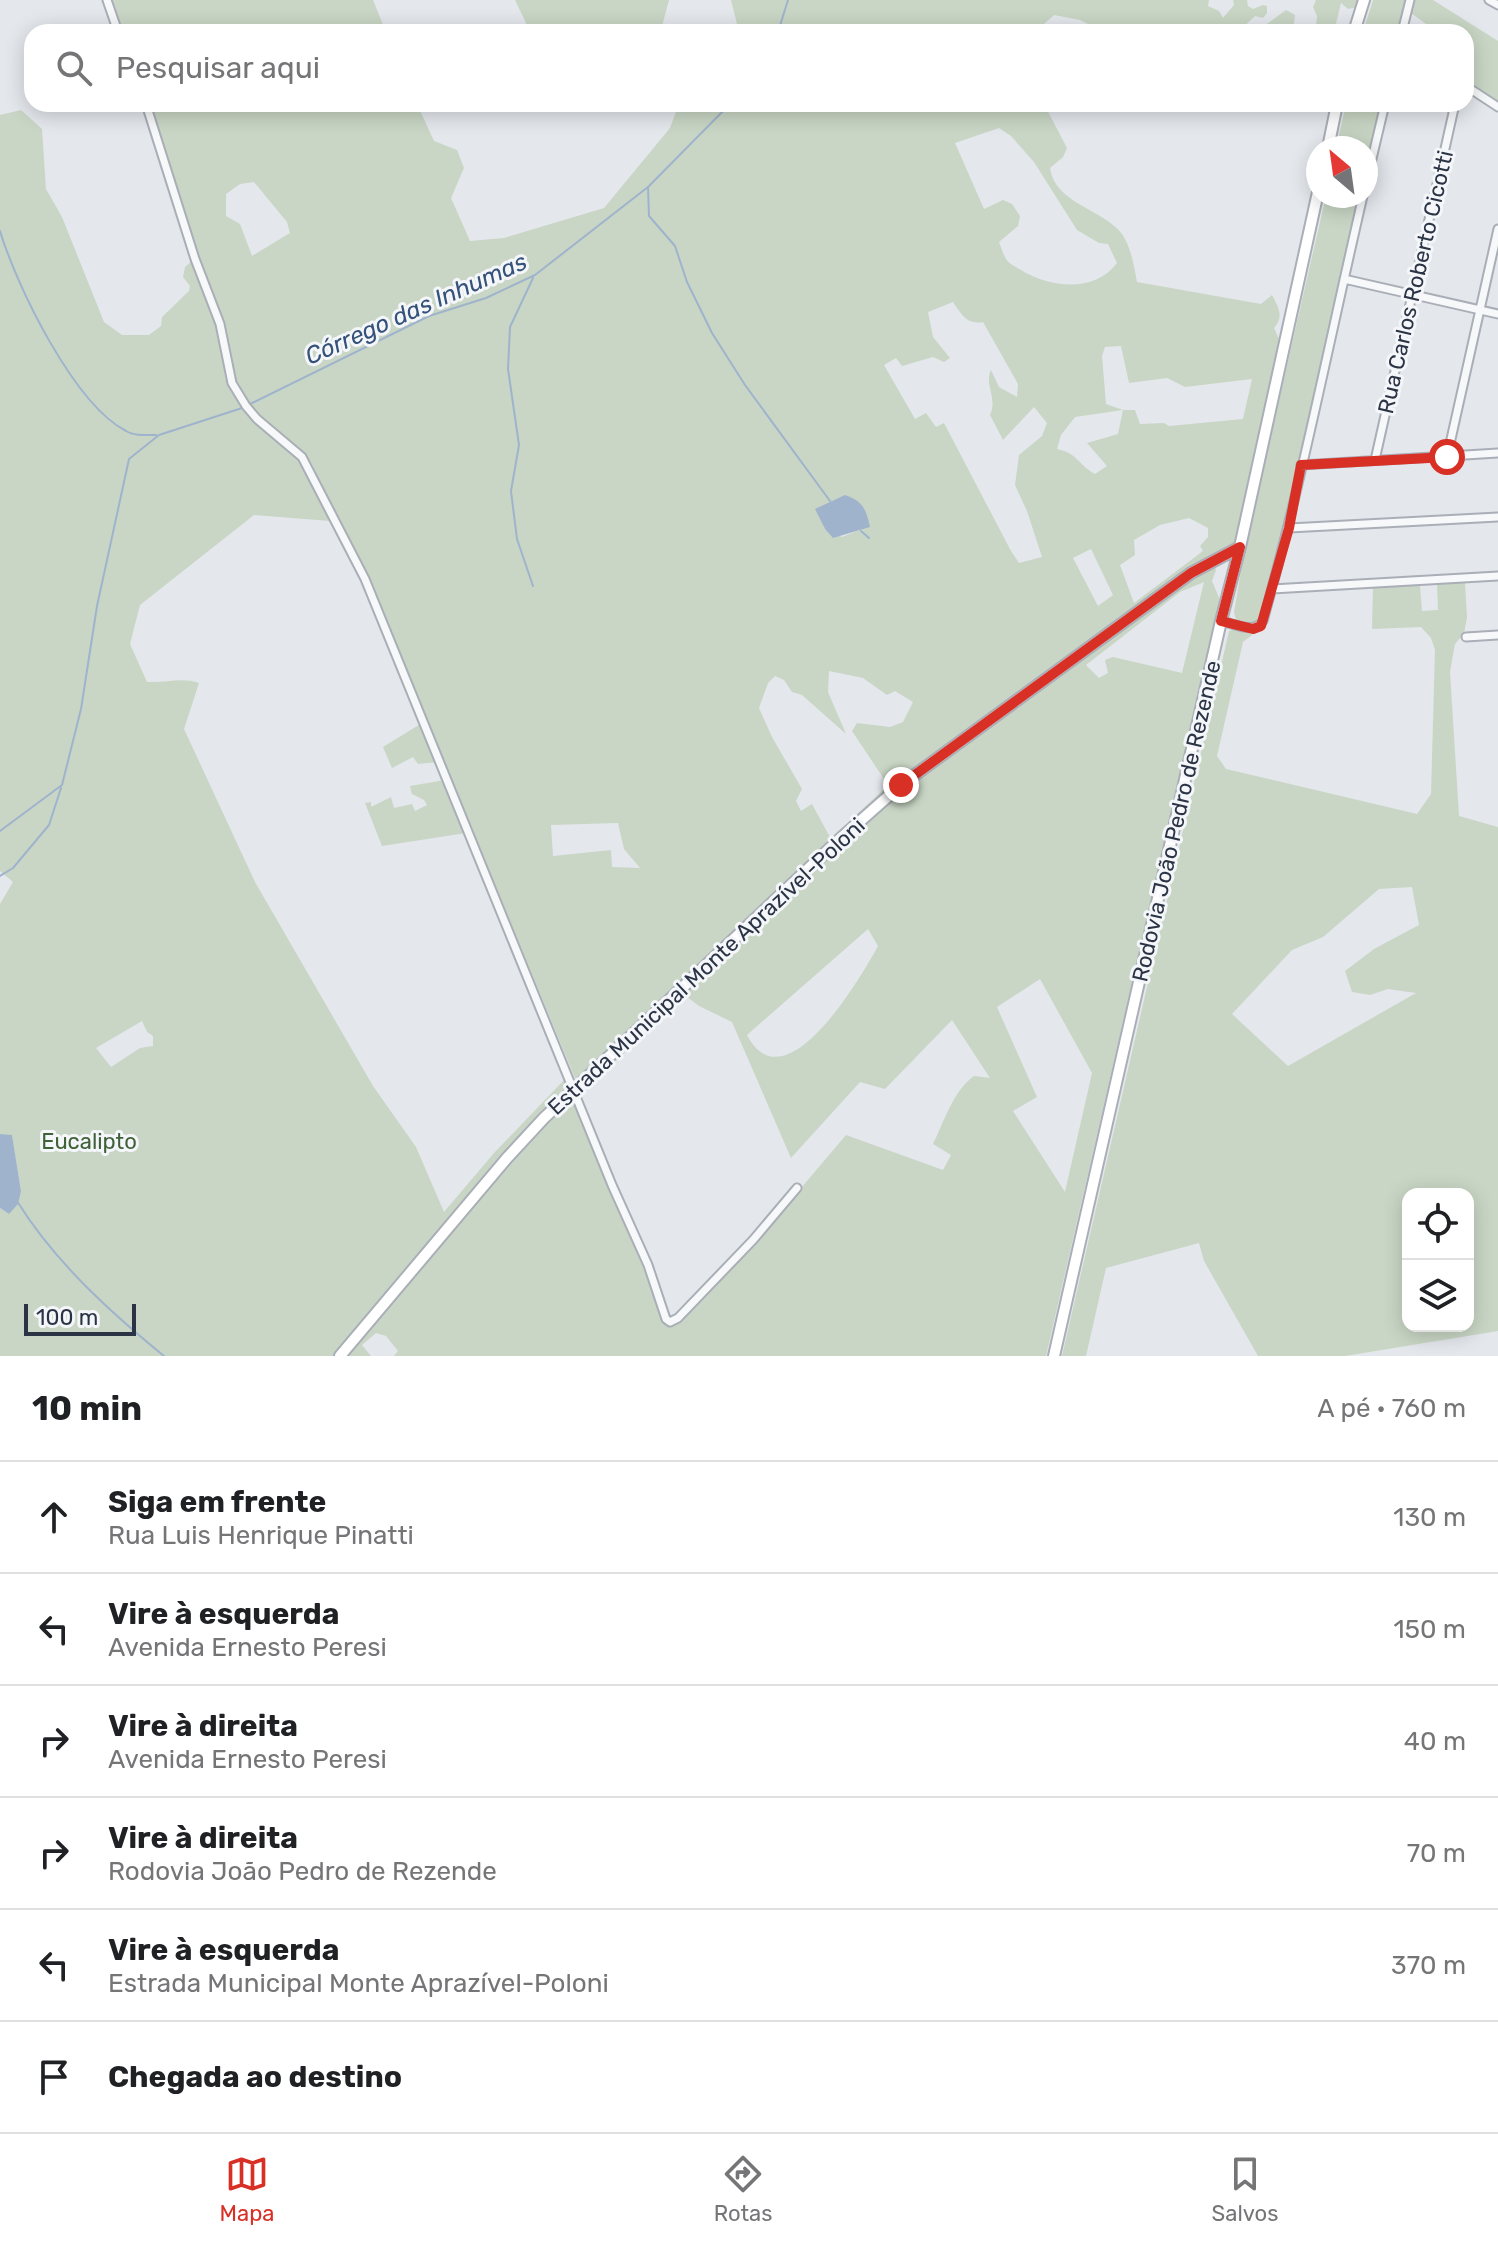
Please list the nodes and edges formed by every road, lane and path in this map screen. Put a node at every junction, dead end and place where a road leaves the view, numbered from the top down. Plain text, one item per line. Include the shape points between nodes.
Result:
1 (107, 0) edge
2 (1364, 0) edge
3 (1410, 0) edge
4 (1489, 0) edge
5 (1498, 5) edge
6 (115, 24) edge
7 (1356, 24) edge
8 (1404, 24) edge
9 (1474, 91) edge
10 (1498, 107) edge
11 (149, 112) edge
12 (1335, 112) edge
13 (1383, 112) edge
14 (1453, 112) edge
15 (1330, 136) edge
16 (1377, 136) edge
17 (1314, 208) edge
18 (1360, 208) edge
19 (1498, 229) edge
20 (1344, 279) junction
21 (1410, 294) junction
22 (1480, 310) junction
23 (1498, 314) edge
24 (1498, 453) edge
25 (1447, 457) junction
26 (1375, 460) junction
27 (1301, 465) junction
28 (1498, 517) edge
29 (1289, 528) junction
30 (1240, 547) junction
31 (1498, 576) edge
32 (1272, 589) junction
33 (1221, 621) junction
34 (1498, 635) edge
35 (1466, 637) dead end
36 (574, 1087) junction
37 (797, 1188) dead end
38 (340, 1356) edge
39 (1054, 1356) edge

1 - 6 street
2 - 7 main road
3 - 8 street
4 - 5 street
9 - 10 street
11 - 36 street via 220,324 232,383 257,419 302,457 365,579
12 - 15 main road
13 - 16 street
14 - 21 street, Rua Carlos Roberto Cicotti
17 - 30 main road, Rodovia João Pedro de Rezende
18 - 20 street
19 - 22 street
20 - 21 street
20 - 27 street
21 - 22 street
21 - 26 street, Rua Carlos Roberto Cicotti
22 - 23 street
22 - 25 street
24 - 25 street
25 - 26 street
26 - 27 street
27 - 29 street
28 - 29 street
29 - 32 street
30 - 33 main road, Rodovia João Pedro de Rezende
30 - 36 main road, Estrada Municipal Monte Aprazível-Poloni via 1191,573 901,785
31 - 32 street
32 - 33 street via 1257,628
33 - 39 main road, Rodovia João Pedro de Rezende
34 - 35 street
36 - 37 street via 668,1321 678,1318
36 - 38 main road, Estrada Municipal Monte Aprazível-Poloni

